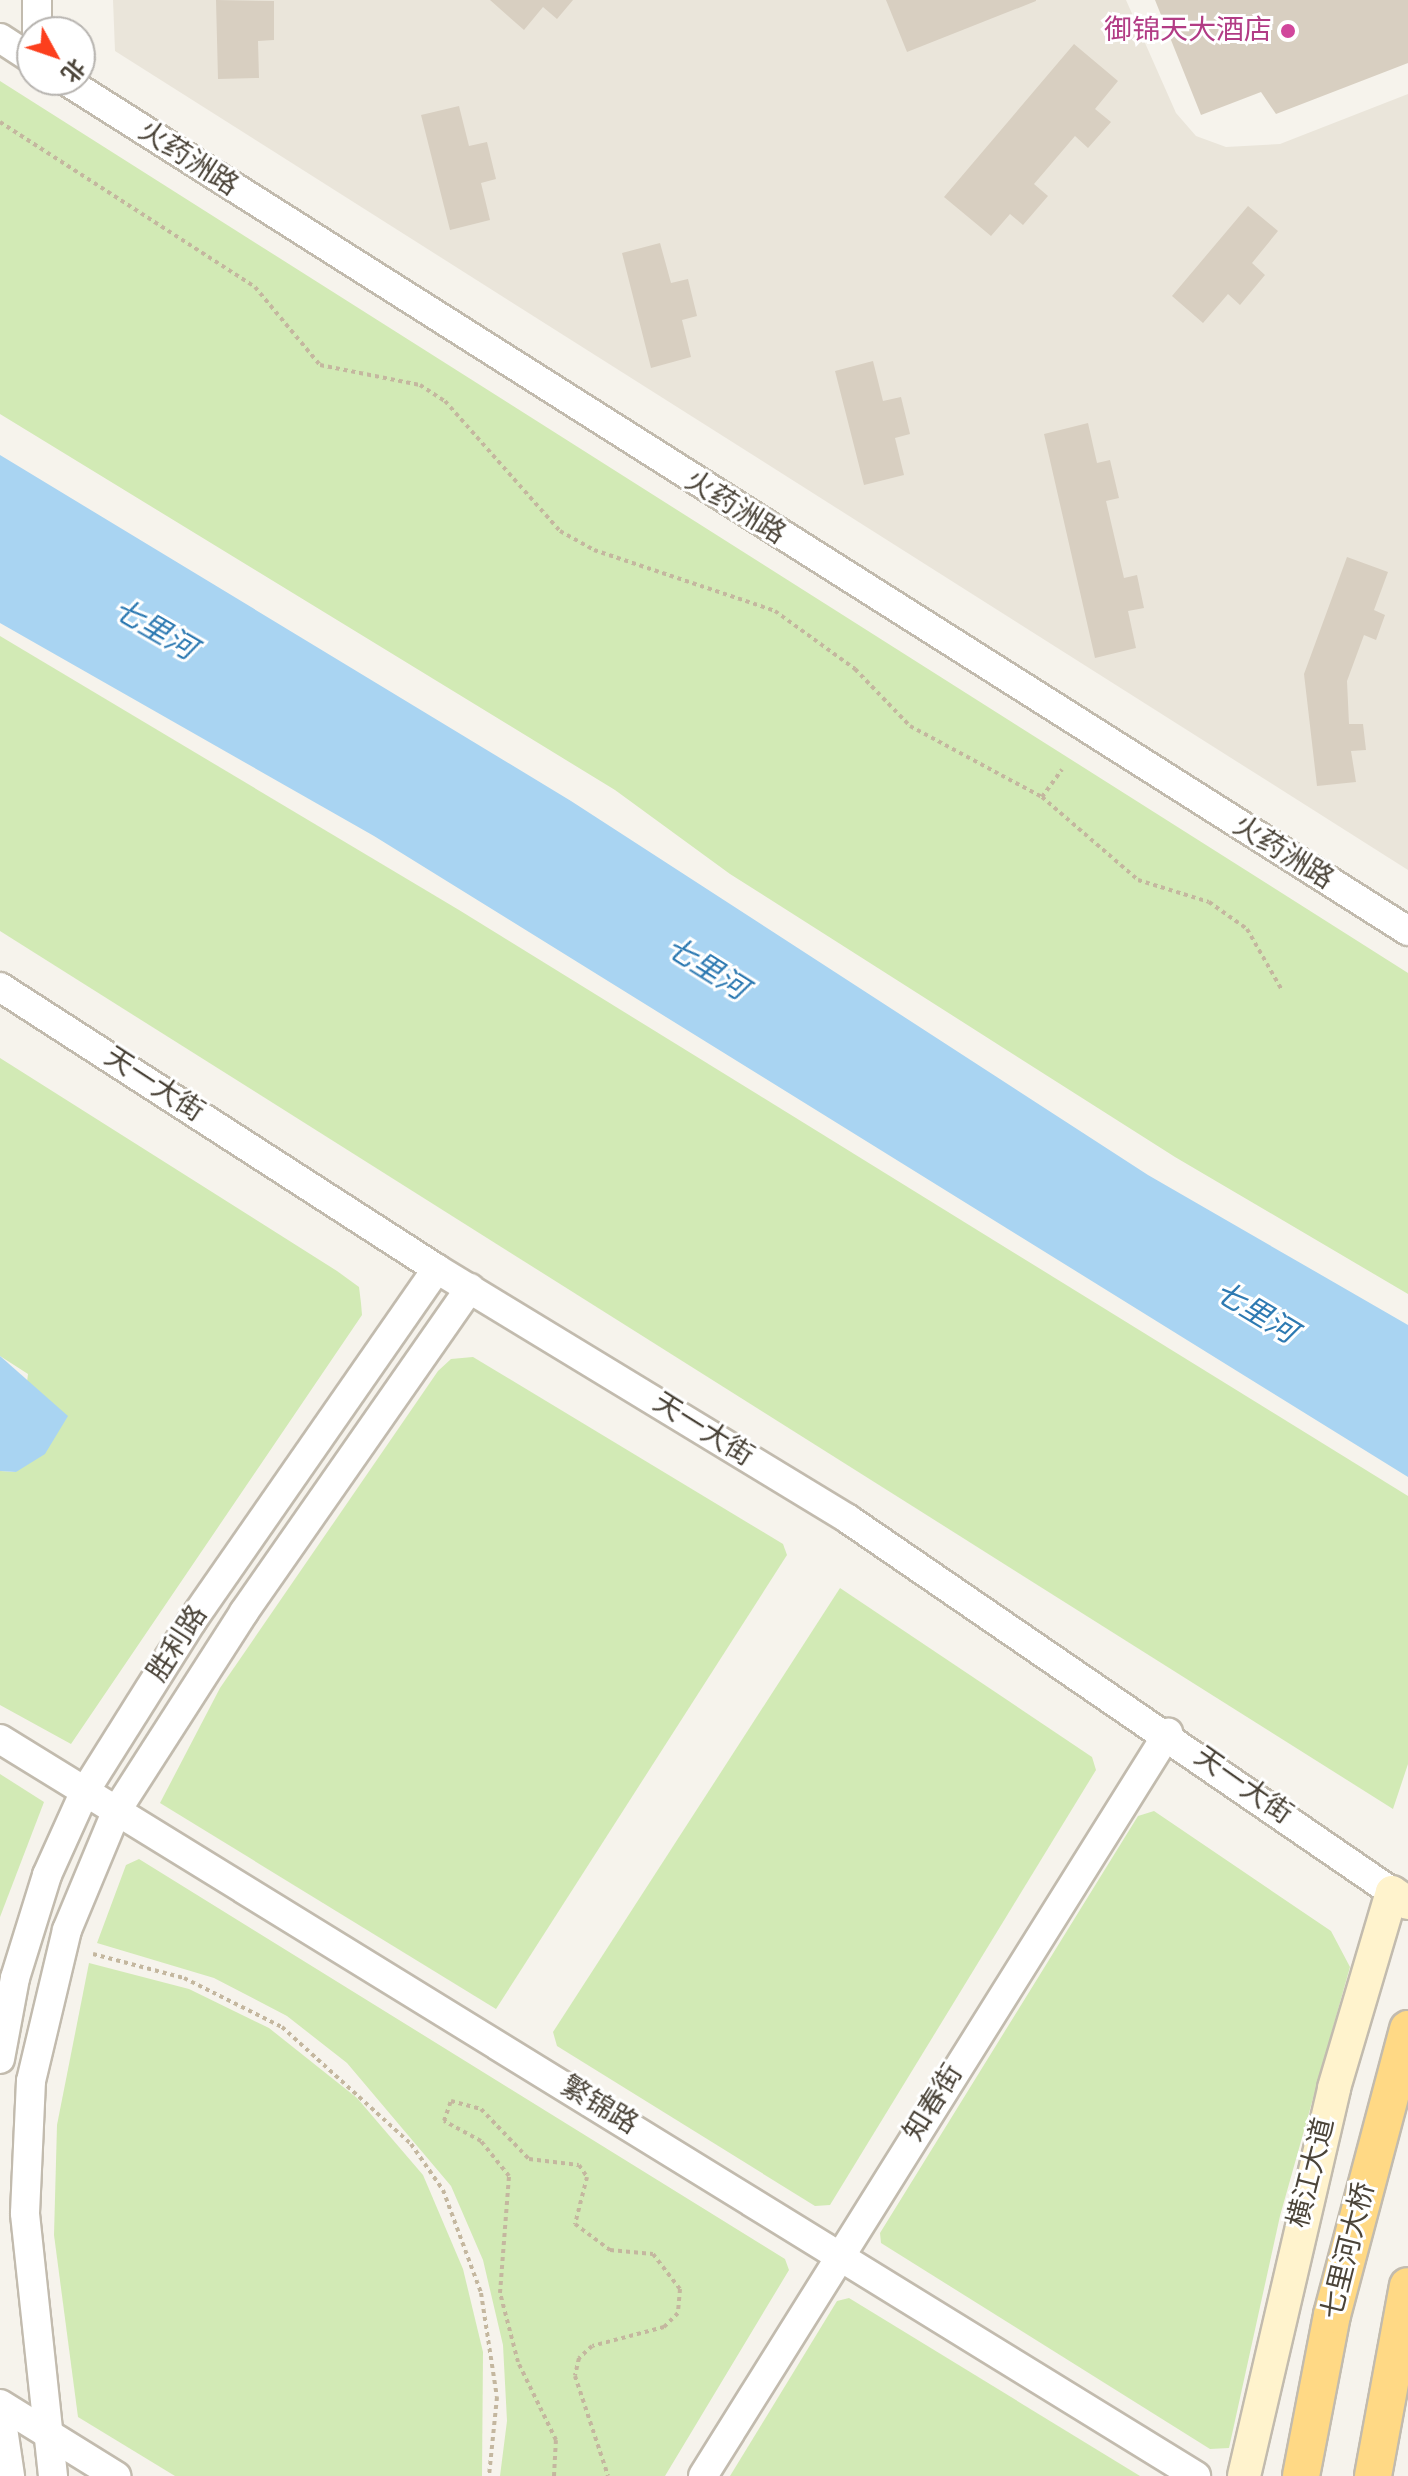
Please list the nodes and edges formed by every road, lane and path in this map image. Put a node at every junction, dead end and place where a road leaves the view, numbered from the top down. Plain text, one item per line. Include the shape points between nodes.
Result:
1 (93, 96) edge
2 (0, 122) edge
3 (1062, 769) dead end
4 (1042, 797) junction
5 (1408, 931) edge
6 (0, 987) edge
7 (1282, 990) dead end
8 (437, 1269) junction
9 (470, 1288) junction
10 (1168, 1733) junction
11 (0, 1739) edge
12 (85, 1791) junction
13 (117, 1810) junction
14 (1400, 1898) edge
15 (93, 1954) dead end
16 (1408, 2029) edge
17 (0, 2059) edge
18 (839, 2253) junction
19 (1408, 2286) edge
20 (0, 2406) edge
21 (48, 2434) junction
22 (10, 2476) edge
23 (53, 2476) edge
24 (116, 2476) edge
25 (489, 2476) edge
26 (554, 2476) edge
27 (608, 2476) edge
28 (703, 2476) edge
29 (1196, 2476) edge
30 (1244, 2476) edge
31 (1301, 2476) edge
32 (1373, 2476) edge

1 - 5 street, 火药洲路
2 - 4 path via 255,287 320,365 420,385 445,401 560,531 594,550 775,611 855,669 910,726
3 - 4 path
4 - 7 path via 1138,880 1209,902 1247,929
6 - 8 street, 天一大街
8 - 9 street, 天一大街
8 - 12 street, 胜利路 via 192,1621
9 - 10 street, 天一大街 via 848,1519
9 - 13 street via 235,1625
10 - 14 street, 天一大街
10 - 18 street, 知春街
11 - 12 street, 繁锦路
12 - 13 street, 繁锦路
12 - 17 street, 胜利路 via 47,1875
13 - 18 street, 繁锦路
13 - 21 street via 67,1930 31,2081 25,2213
14 - 30 main road, 横江大道 via 1334,2088
15 - 25 path via 184,1978 282,2027 411,2144 443,2190 481,2293 497,2397
16 - 31 highway, 七里河大桥 via 1332,2315
18 - 28 street, 知春街
18 - 29 street, 繁锦路
19 - 32 highway
20 - 21 street
20 - 22 street
21 - 23 street
21 - 24 street
26 - 27 path via 556,2440 518,2362 500,2293 509,2176 481,2141 444,2121 451,2101 464,2099 481,2109 529,2159 579,2165 587,2177 575,2224 610,2250 653,2254 680,2289 678,2313 664,2327 592,2346 579,2358 575,2376

